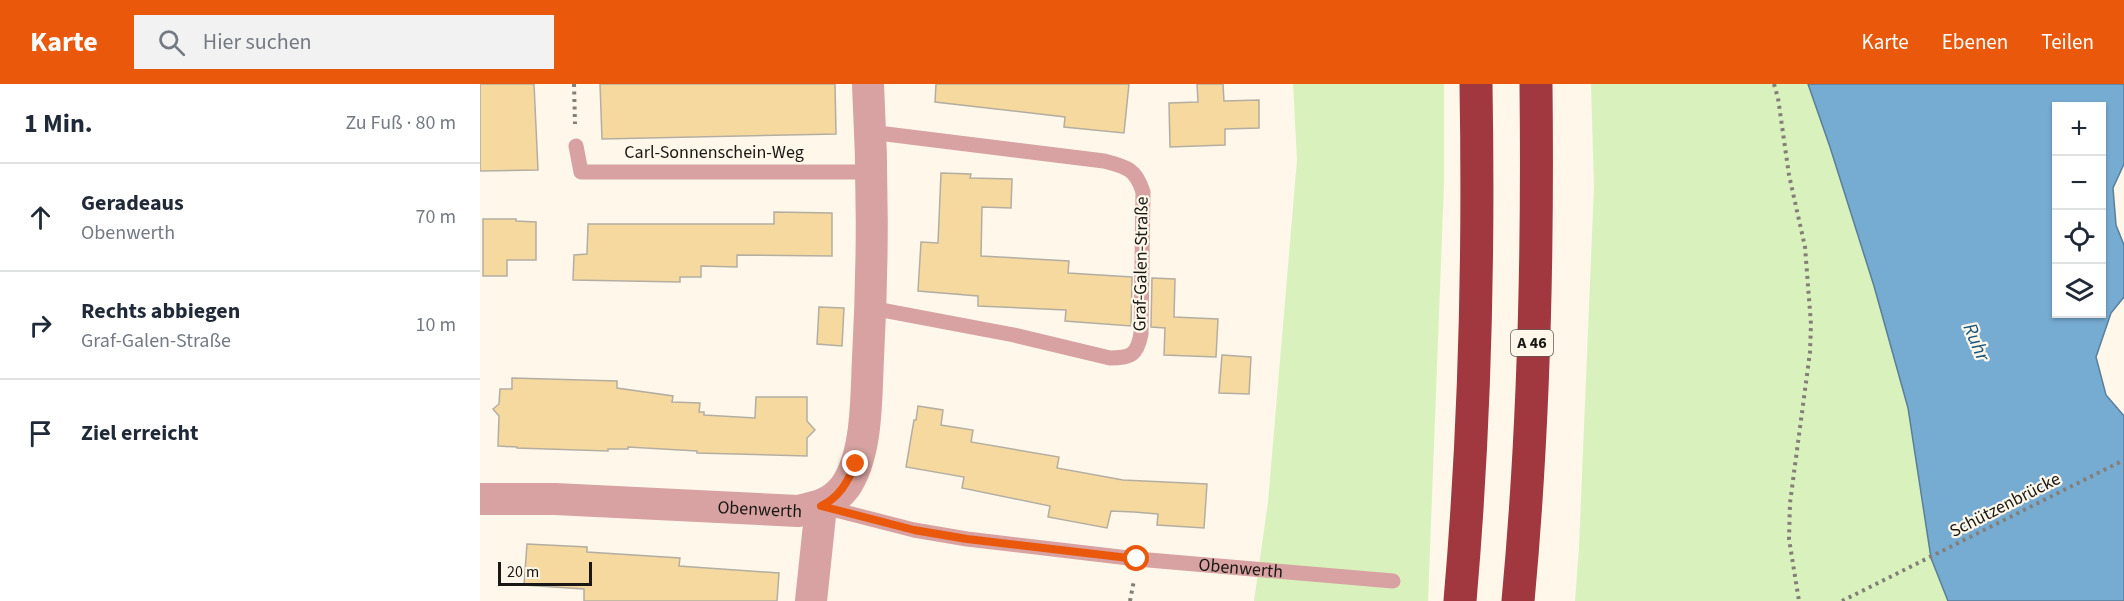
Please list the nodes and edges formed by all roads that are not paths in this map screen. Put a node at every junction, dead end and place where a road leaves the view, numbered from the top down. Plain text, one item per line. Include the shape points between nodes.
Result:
1 (868, 84) edge
2 (1476, 84) edge
3 (1536, 84) edge
4 (870, 132) junction
5 (576, 146) road end
6 (872, 172) junction
7 (871, 308) junction
8 (480, 499) edge
9 (821, 506) junction
10 (1394, 581) dead end
11 (811, 601) edge
12 (1460, 601) edge
13 (1518, 601) edge

1 - 4 street
2 - 12 highway via 1478,188 1473,357
3 - 13 highway, A 46 via 1532,364
4 - 6 street
4 - 7 lane, Graf-Galen-Straße via 1104,161 1131,171 1143,192 1141,334 1134,354 1102,357 1014,335
5 - 6 lane, Carl-Sonnenschein-Weg via 581,172
6 - 7 street
7 - 9 street via 862,438 856,464 845,486 832,501
8 - 9 street, Obenwerth via 798,511
9 - 10 lane, Obenwerth via 967,539 1137,559
9 - 11 street

